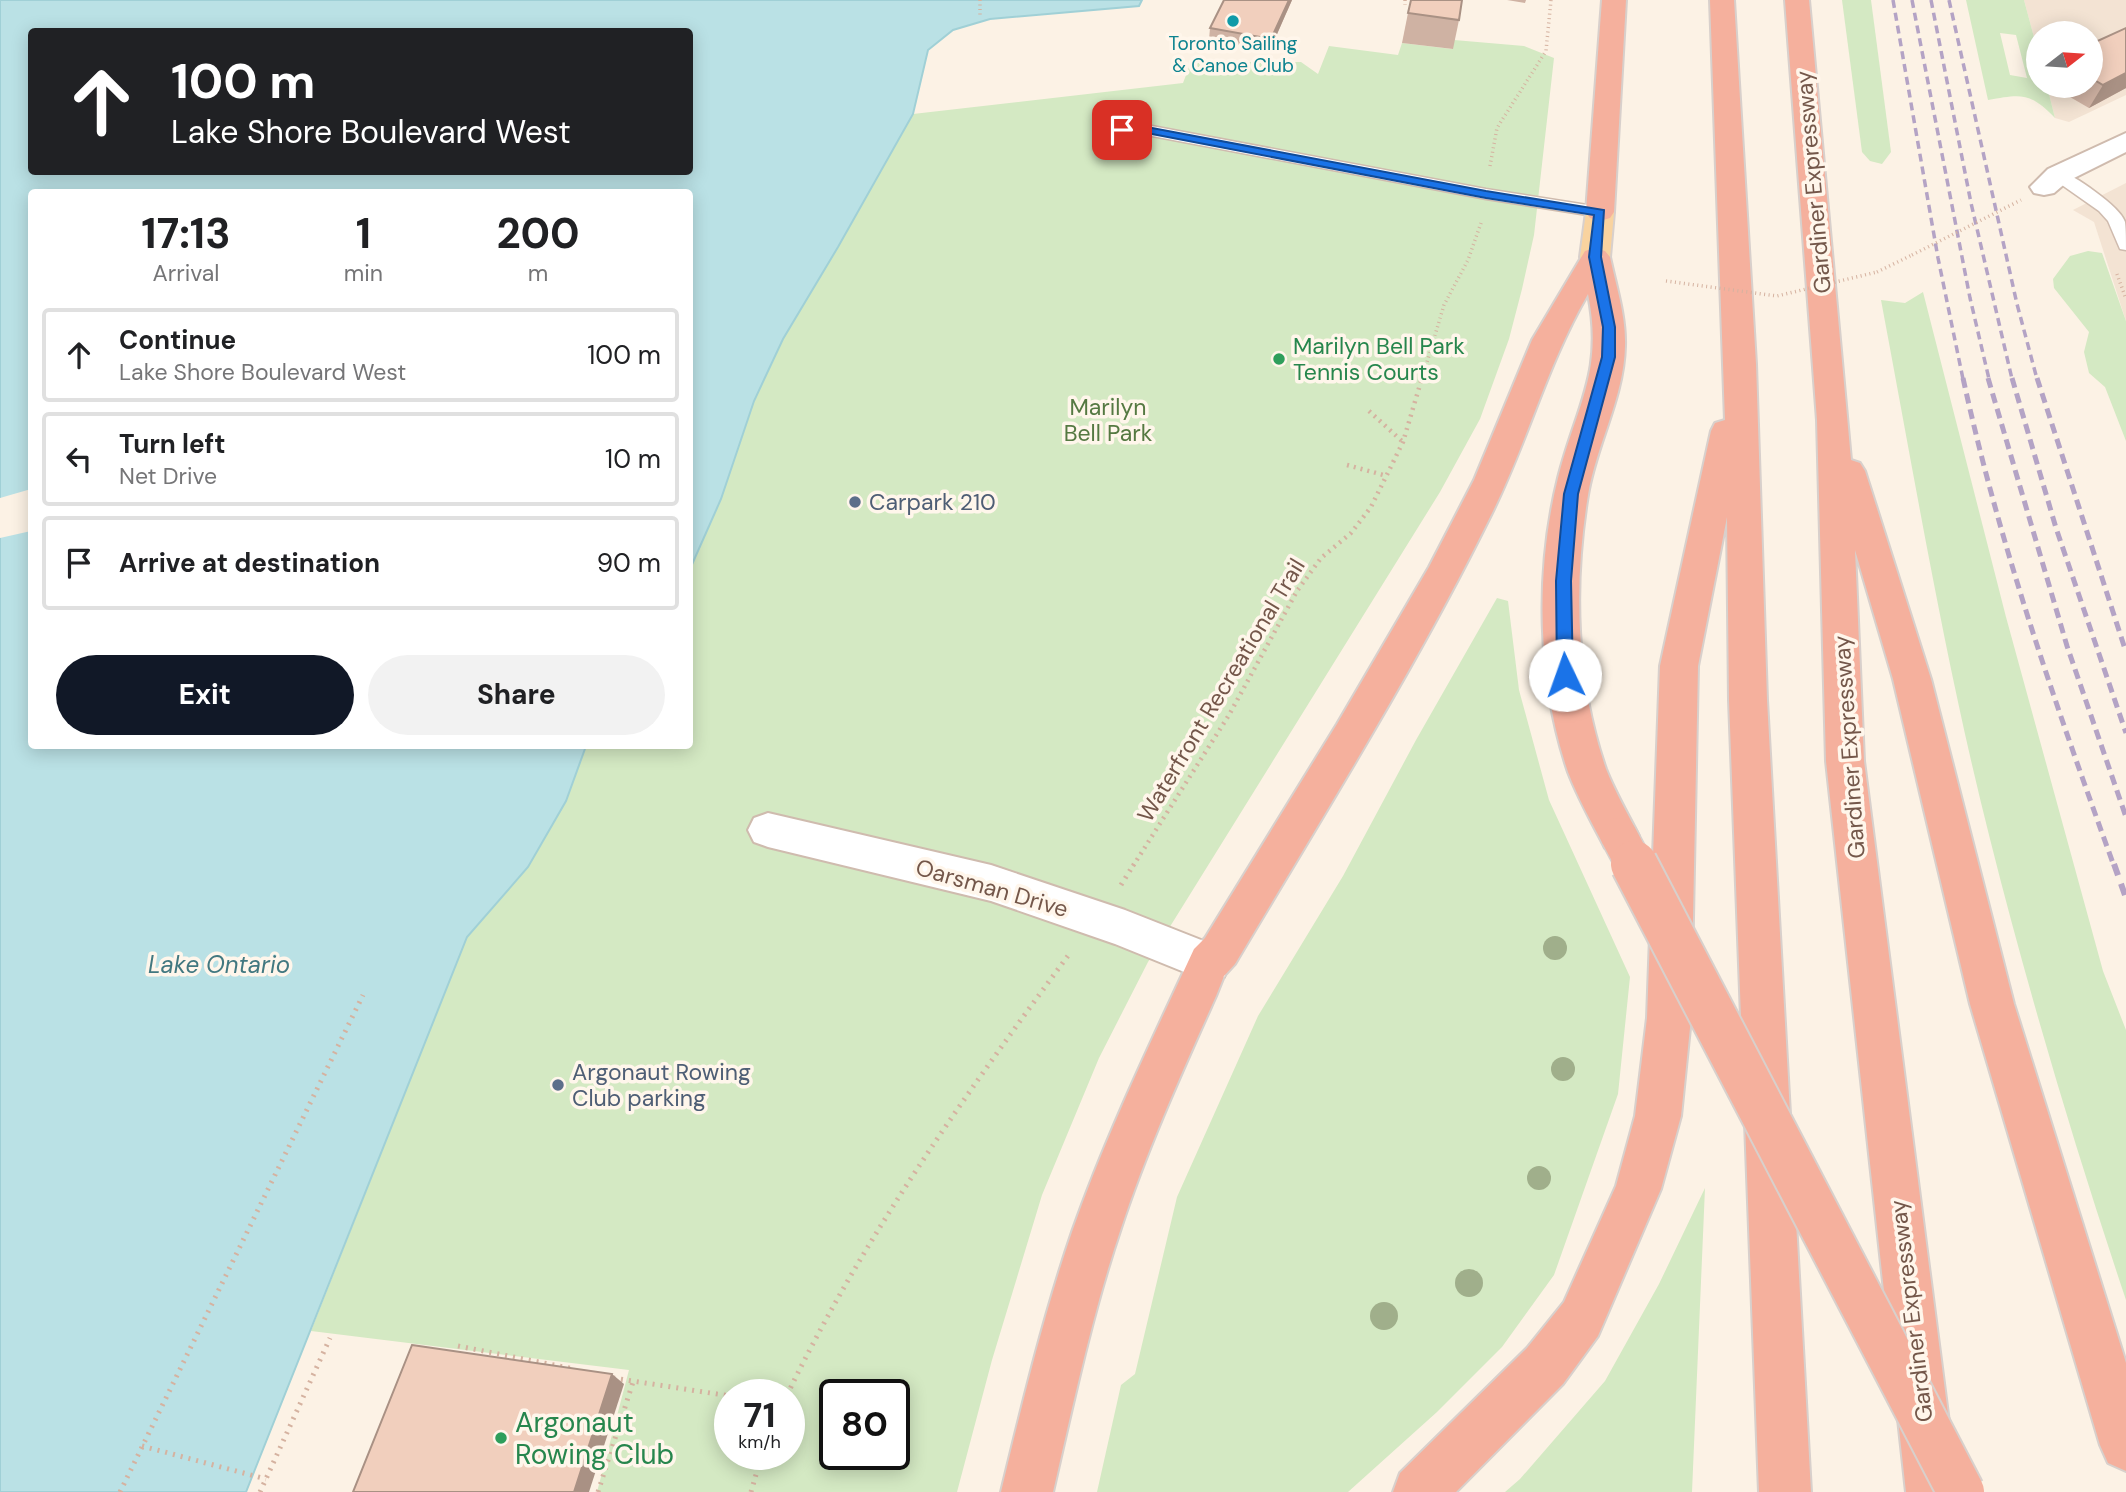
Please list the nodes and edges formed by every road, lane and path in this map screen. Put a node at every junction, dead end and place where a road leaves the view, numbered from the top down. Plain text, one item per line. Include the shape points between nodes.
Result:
1 (980, 0) edge
2 (1551, 0) edge
3 (1614, 0) edge
4 (1723, 0) edge
5 (1797, 0) edge
6 (979, 17) dead end
7 (1122, 130) dead end
8 (2126, 141) edge
9 (2041, 187) junction
10 (1486, 194) junction
11 (1600, 212) junction
12 (2126, 245) edge
13 (1595, 257) junction
14 (1667, 281) dead end
15 (1740, 364) junction
16 (1369, 411) dead end
17 (1833, 420) junction
18 (1403, 442) junction
19 (1347, 465) dead end
20 (1387, 476) junction
21 (768, 830) dead end
22 (1120, 887) dead end
23 (1072, 950) dead end
24 (1209, 963) junction
25 (363, 995) dead end
26 (330, 1338) dead end
27 (458, 1346) dead end
28 (582, 1371) edge
29 (608, 1376) edge
30 (794, 1379) edge
31 (633, 1382) junction
32 (714, 1393) edge
33 (2126, 1445) edge
34 (142, 1446) junction
35 (757, 1470) edge
36 (266, 1479) junction
37 (120, 1492) edge
38 (260, 1492) edge
39 (598, 1492) edge
40 (751, 1492) edge
41 (1027, 1492) edge
42 (1419, 1492) edge
43 (1785, 1492) edge
44 (1932, 1492) edge
45 (1961, 1492) edge

1 - 6 path
2 - 10 path, Waterfront Recreational Trail via 1546,51 1497,128
3 - 11 highway
4 - 15 highway
5 - 17 highway, Gardiner Expressway
7 - 10 lane via 1152,131
8 - 9 street
9 - 12 lane via 2105,207 2116,219
9 - 14 path, bridge via 1877,272 1777,296
10 - 11 lane
10 - 18 path, Waterfront Recreational Trail via 1476,240 1444,305
11 - 13 main road
13 - 24 highway via 1561,313 1474,515 1417,621
13 - 45 highway, bridge via 1609,327 1609,357 1571,494 1562,627 1565,675 1578,741 1587,771 1619,836
15 - 42 highway via 1679,666 1669,1018 1658,1115 1638,1189 1581,1319 1545,1366
15 - 43 highway via 1748,701
16 - 18 path
17 - 33 highway via 1912,679 1992,1004
17 - 44 highway, Gardiner Expressway via 1845,761
18 - 20 path, Waterfront Recreational Trail
19 - 20 path
20 - 22 path, Waterfront Recreational Trail via 1371,507 1321,558 1297,591 1229,715
21 - 24 street, Oarsman Drive via 991,883
23 - 30 path via 894,1200 811,1341
24 - 41 highway via 1149,1094 1097,1229
25 - 34 path
26 - 36 path
27 - 28 path
29 - 31 path
31 - 32 path
31 - 39 path
34 - 36 path
34 - 37 path
35 - 40 path
36 - 38 path

